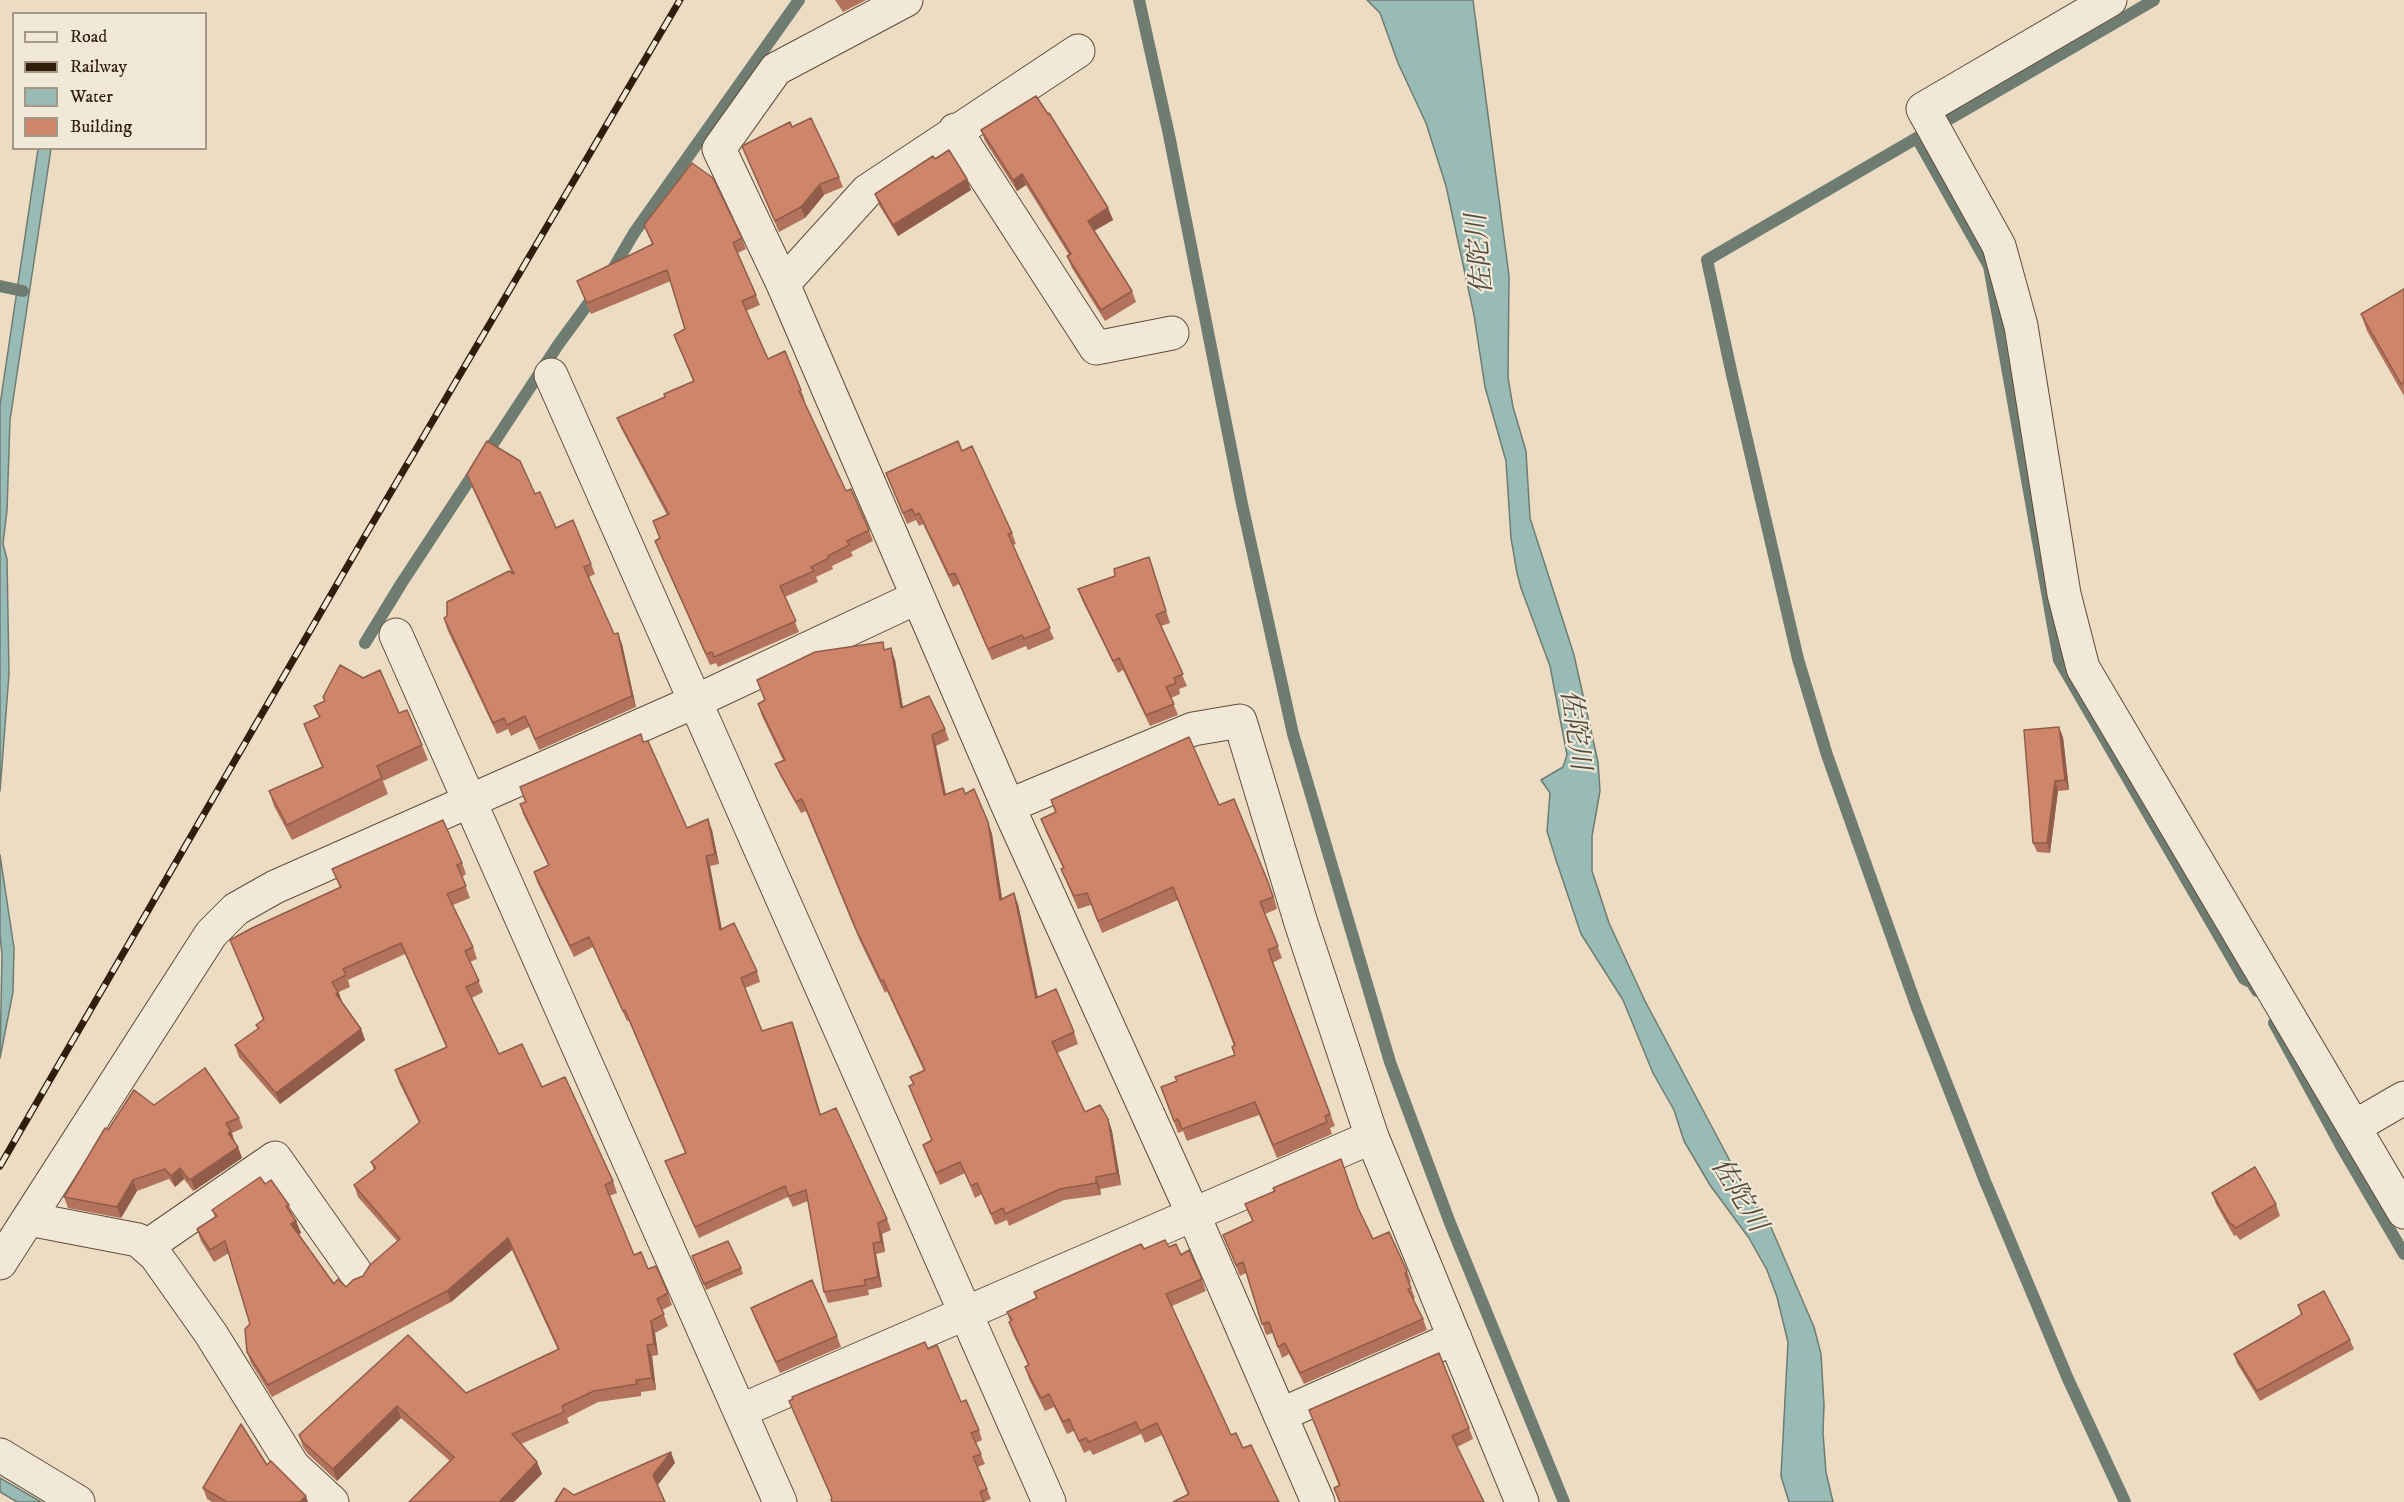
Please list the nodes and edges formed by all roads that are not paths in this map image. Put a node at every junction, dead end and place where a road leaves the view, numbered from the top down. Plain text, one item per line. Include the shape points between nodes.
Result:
1 (906, 0) edge
2 (2110, 0) edge
3 (1078, 51) dead end
4 (955, 130) junction
5 (783, 284) junction
6 (1172, 333) dead end
7 (551, 375) dead end
8 (918, 597) junction
9 (396, 635) dead end
10 (696, 701) junction
11 (470, 799) junction
12 (1008, 806) junction
13 (2404, 1098) edge
14 (2354, 1126) junction
15 (1372, 1137) junction
16 (2404, 1212) edge
17 (1193, 1214) junction
18 (29, 1219) junction
19 (146, 1247) junction
20 (0, 1263) edge
21 (356, 1273) dead end
22 (965, 1313) junction
23 (1455, 1338) junction
24 (740, 1411) junction
25 (1281, 1415) junction
26 (0, 1455) edge
27 (78, 1502) edge
28 (332, 1502) edge
29 (780, 1502) edge
30 (1049, 1502) edge
31 (1318, 1502) edge
32 (1522, 1502) edge

1 - 5 street via 776,69 719,149
2 - 14 street via 1923,109 1999,246 2020,326 2064,594 2083,668
3 - 4 street
4 - 5 street via 867,191
4 - 6 street via 1096,348
5 - 8 street
7 - 10 street
8 - 10 street
8 - 12 street
9 - 11 street
10 - 11 street
10 - 22 street
11 - 18 street via 275,887 236,909 211,934
11 - 24 street
12 - 15 street via 1193,729 1240,721
12 - 17 street
13 - 14 street
14 - 16 street
15 - 17 street
15 - 23 street
17 - 22 street
17 - 25 street
18 - 19 street via 138,1240
18 - 20 street
19 - 21 street via 276,1158
19 - 28 street via 211,1334 293,1466
22 - 24 street
22 - 30 street
23 - 25 street
23 - 32 street
24 - 29 street
25 - 31 street
26 - 27 street

